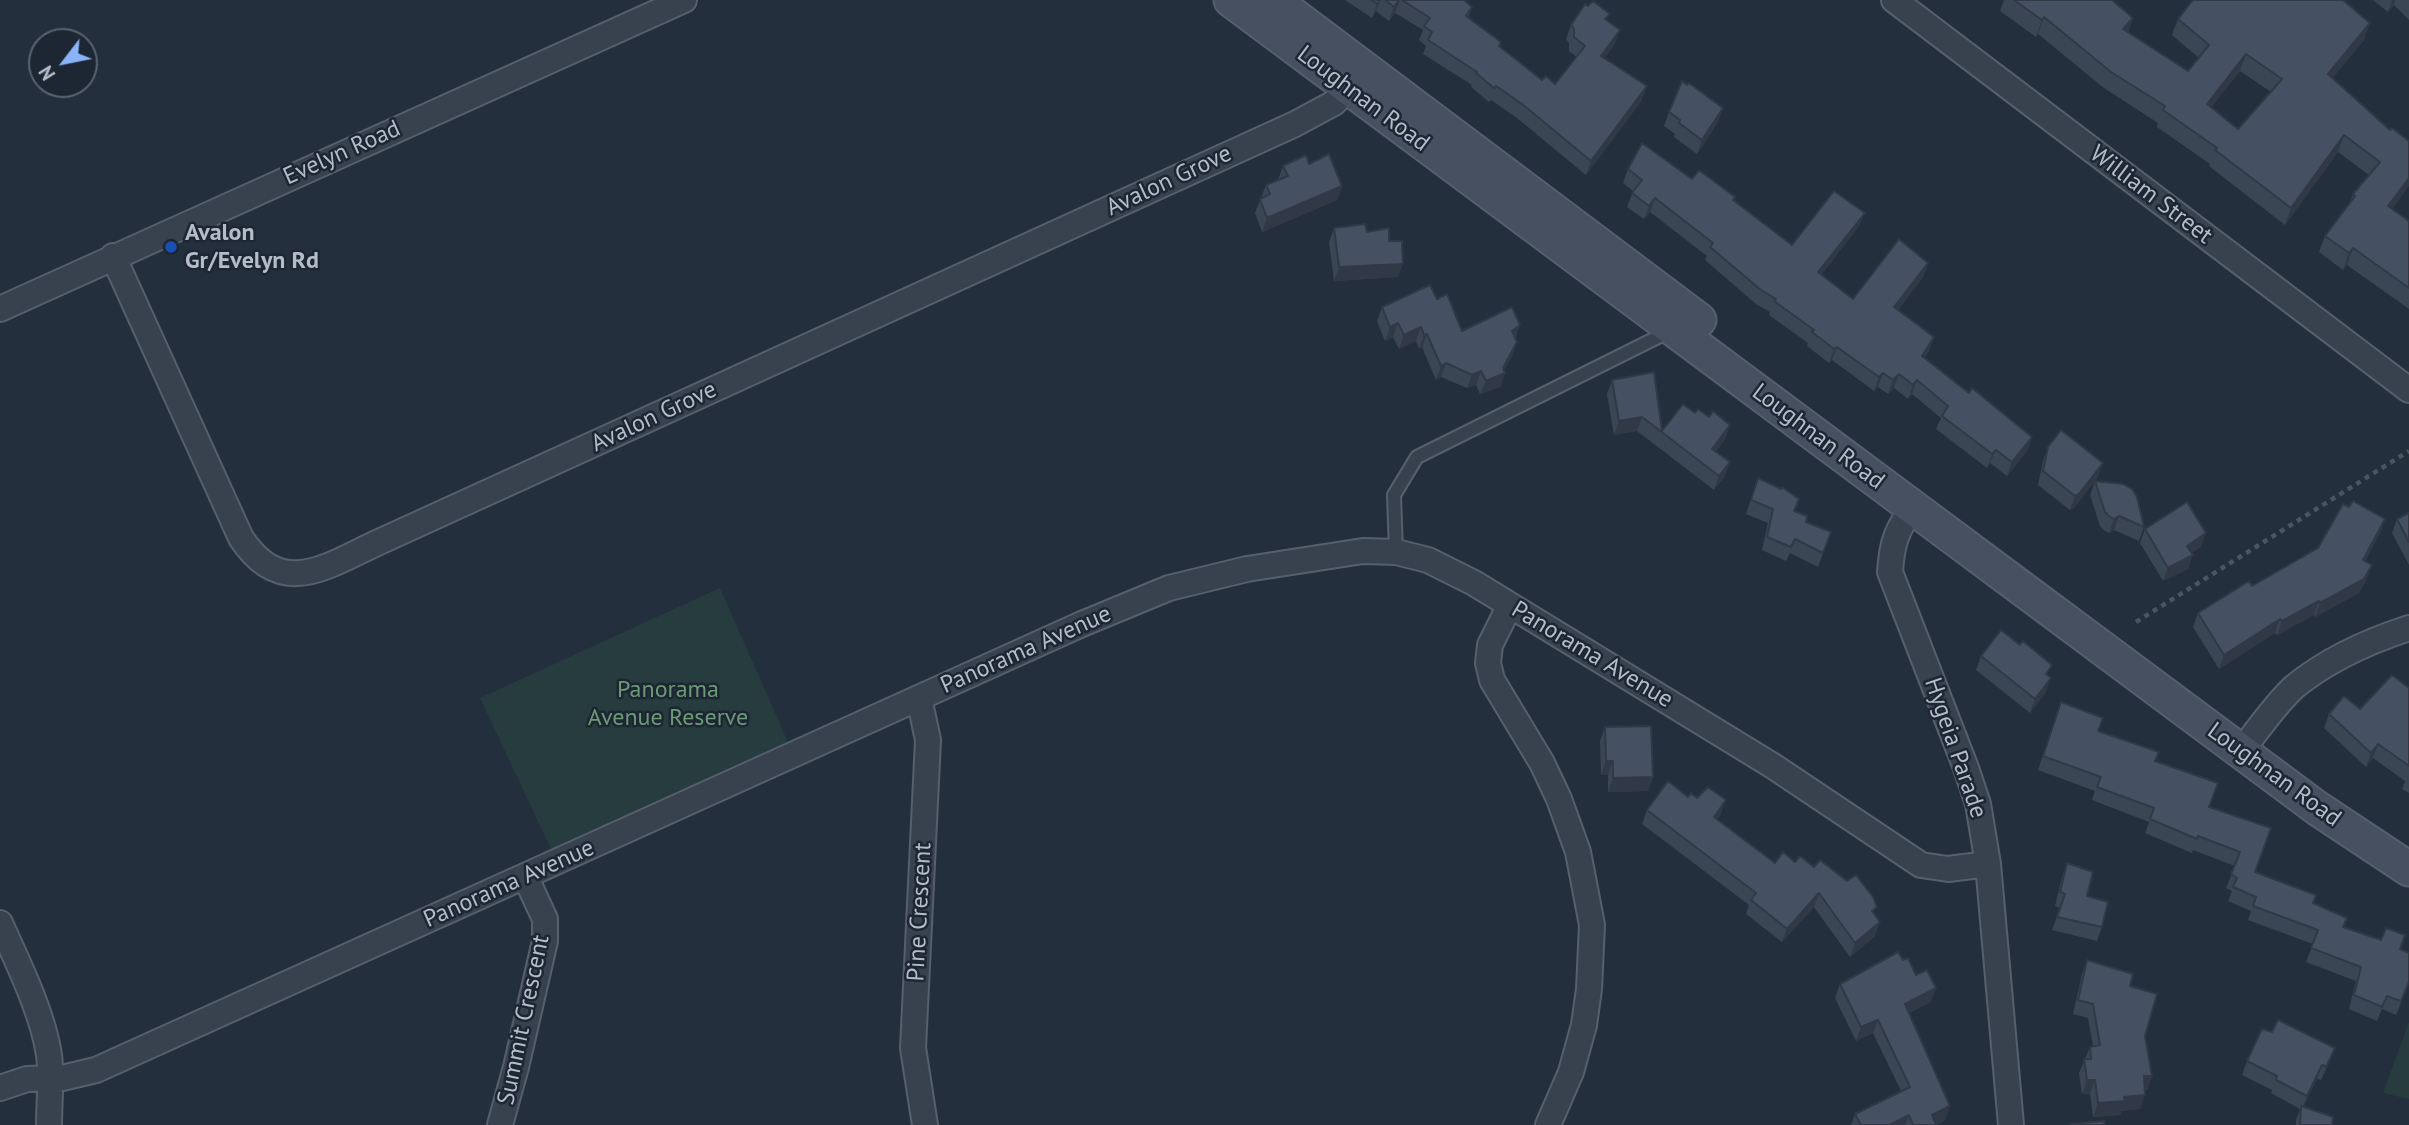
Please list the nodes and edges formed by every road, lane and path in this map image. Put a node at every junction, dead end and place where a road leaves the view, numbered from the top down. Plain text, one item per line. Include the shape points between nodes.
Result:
1 (684, 0) edge
2 (1231, 0) edge
3 (1273, 0) edge
4 (1894, 0) edge
5 (1348, 89) junction
6 (113, 257) junction
7 (0, 309) edge
8 (1673, 330) junction
9 (2409, 390) edge
10 (2409, 450) edge
11 (1913, 508) junction
12 (1396, 552) junction
13 (1510, 605) junction
14 (2136, 622) dead end
15 (2409, 628) edge
16 (919, 698) junction
17 (2252, 737) junction
18 (2409, 846) edge
19 (1988, 864) junction
20 (2409, 869) edge
21 (525, 876) junction
22 (0, 923) edge
23 (50, 1079) junction
24 (0, 1088) edge
25 (48, 1125) edge
26 (500, 1125) edge
27 (925, 1125) edge
28 (1548, 1125) edge
29 (2011, 1125) edge

1 - 6 street, Evelyn Road
2 - 5 main road, Loughnan Road
3 - 17 main road, Loughnan Road
4 - 9 street, William Street
5 - 6 street, Avalon Grove via 1305,119 391,537 302,573 272,570 251,554 241,538
5 - 8 main road, Loughnan Road
6 - 7 street, Evelyn Road
8 - 11 main road, Loughnan Road
8 - 12 lane via 1417,457 1394,495
10 - 14 path
11 - 19 street, Hygeia Parade via 1895,536 1890,572 1966,768 1978,804
11 - 20 main road, Loughnan Road via 2317,808
12 - 13 street, Panorama Avenue via 1428,560
12 - 16 street, Panorama Avenue via 1363,551 1247,569 1169,588
13 - 19 street, Panorama Avenue via 1773,766 1921,865 1948,869
13 - 28 street via 1490,645 1492,680 1559,799 1578,852 1592,925 1584,1025 1571,1072
15 - 17 street via 2362,646 2295,687
16 - 21 street, Panorama Avenue
16 - 27 street, Pine Crescent via 928,740 913,1048
17 - 18 main road, Loughnan Road via 2361,817
19 - 29 street, Hygeia Parade
21 - 23 street, Panorama Avenue via 96,1070
21 - 26 street, Summit Crescent via 545,919 545,941
22 - 23 street via 41,1024
23 - 24 street, Panorama Avenue via 27,1079
23 - 25 street

